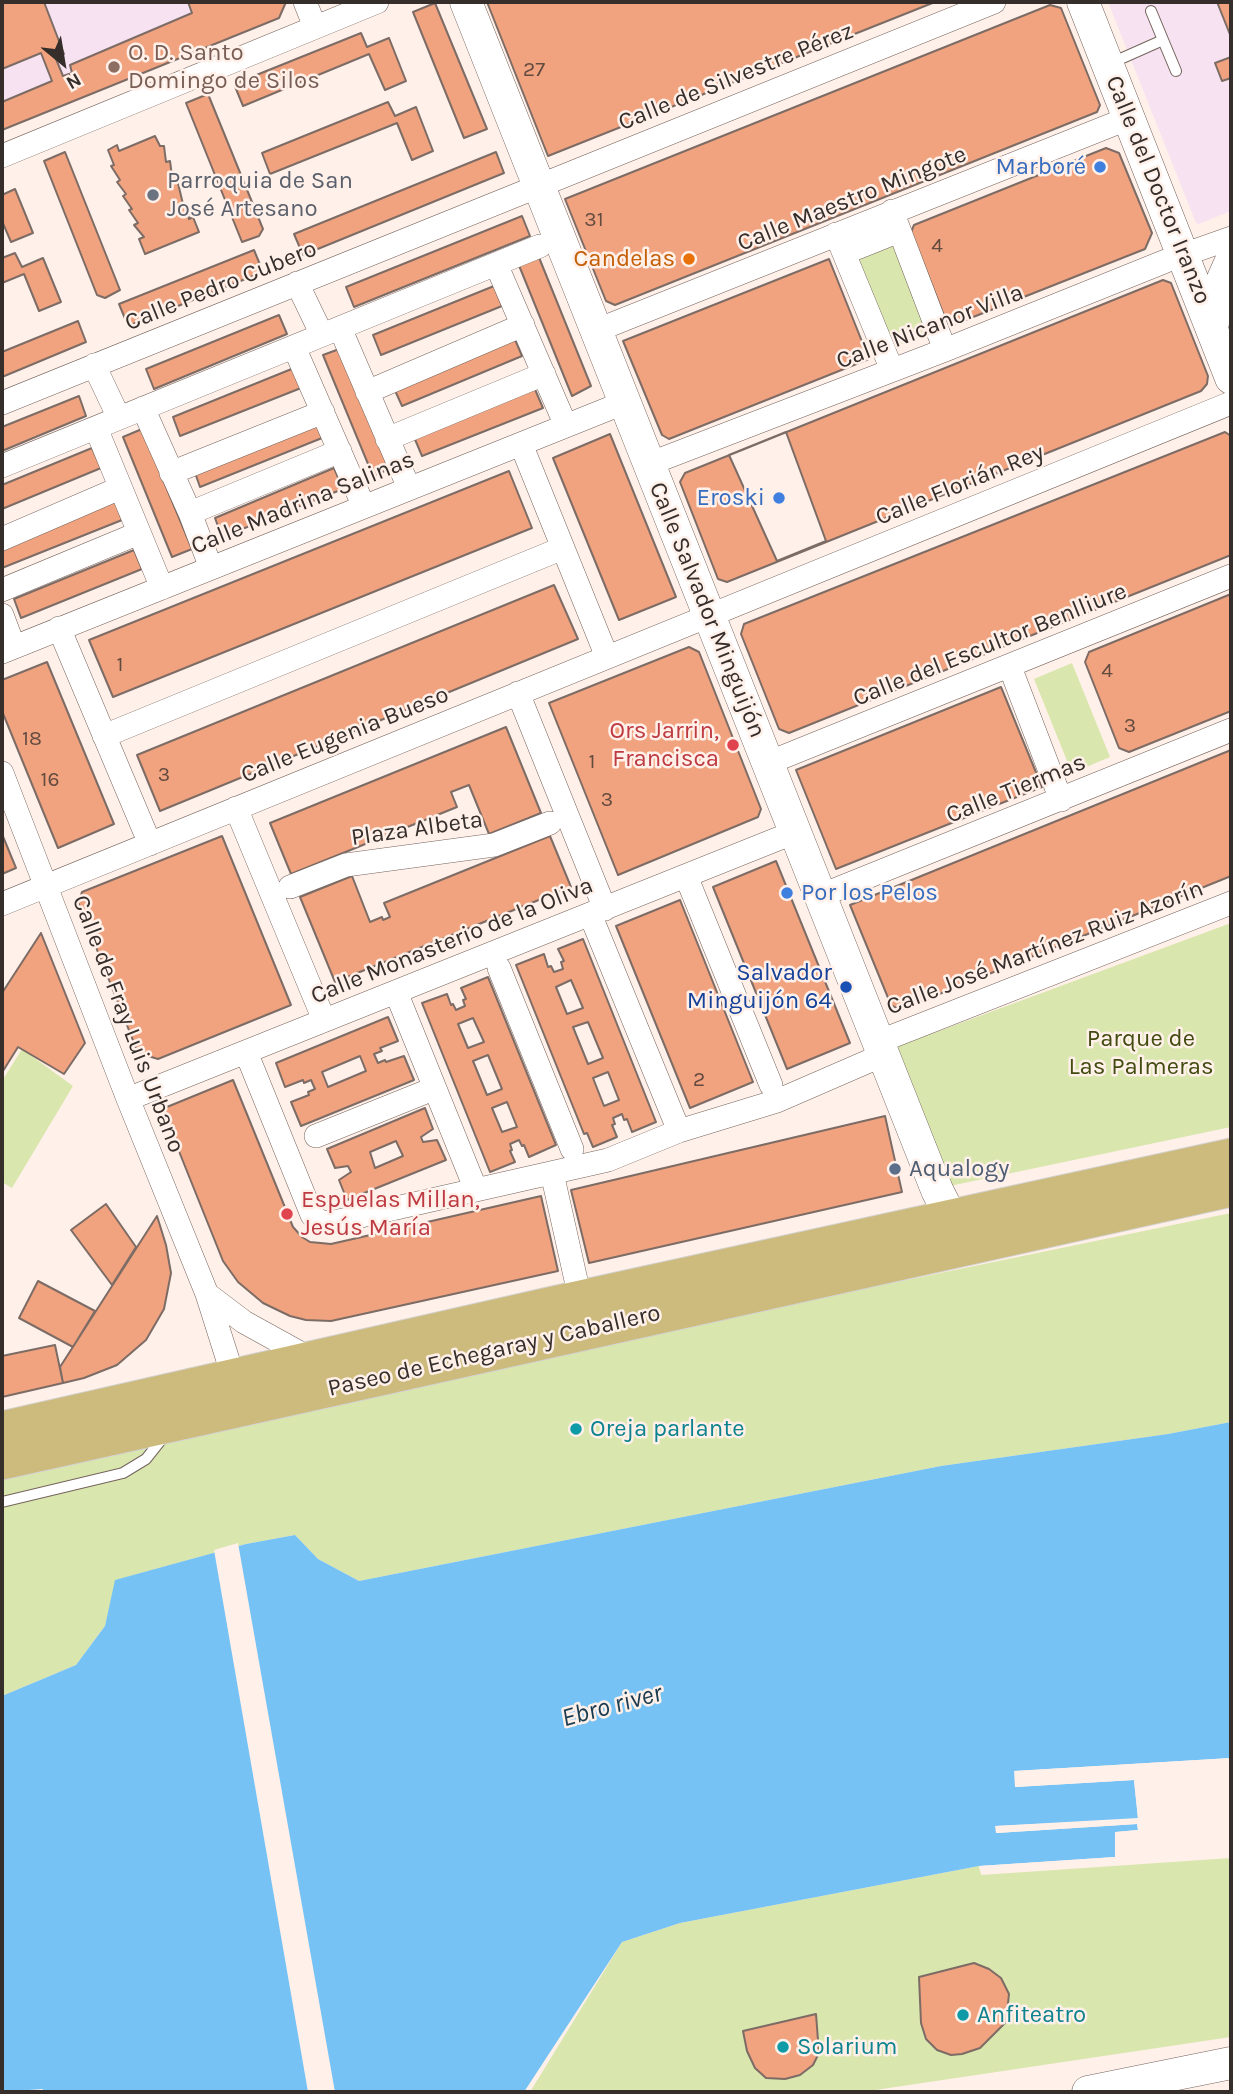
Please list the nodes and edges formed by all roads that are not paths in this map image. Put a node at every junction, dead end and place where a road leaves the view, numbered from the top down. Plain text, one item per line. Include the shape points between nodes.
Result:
1 (305, 2) edge
2 (377, 2) edge
3 (466, 2) edge
4 (994, 2) edge
5 (1083, 2) edge
6 (1151, 11) dead end
7 (315, 27) junction
8 (1163, 40) junction
9 (1108, 64) junction
10 (1175, 71) dead end
11 (1129, 118) junction
12 (2, 156) edge
13 (537, 185) junction
14 (896, 221) junction
15 (1231, 238) edge
16 (840, 244) junction
17 (541, 246) dead end
18 (1183, 255) junction
19 (1231, 261) edge
20 (496, 264) junction
21 (297, 283) junction
22 (1220, 309) edge
23 (523, 325) junction
24 (331, 331) junction
25 (596, 331) junction
26 (942, 342) junction
27 (294, 347) junction
28 (889, 363) junction
29 (94, 365) junction
30 (544, 374) junction
31 (1231, 378) edge
32 (367, 393) junction
33 (2, 403) edge
34 (623, 403) junction
35 (1231, 403) edge
36 (143, 408) junction
37 (323, 412) junction
38 (120, 418) junction
39 (566, 426) junction
40 (96, 428) junction
41 (387, 439) junction
42 (521, 444) junction
43 (340, 451) junction
44 (649, 464) junction
45 (2, 466) edge
46 (172, 472) junction
47 (120, 488) junction
48 (409, 488) junction
49 (364, 506) junction
50 (190, 513) junction
51 (139, 533) junction
52 (2, 538) edge
53 (563, 548) junction
54 (211, 568) junction
55 (1231, 576) edge
56 (162, 588) junction
57 (2, 590) edge
58 (2, 615) edge
59 (709, 615) junction
60 (59, 628) junction
61 (8, 649) edge
62 (607, 657) junction
63 (1010, 667) junction
64 (518, 693) junction
65 (1231, 730) edge
66 (104, 736) junction
67 (768, 763) junction
68 (2, 773) edge
69 (1061, 800) junction
70 (236, 808) junction
71 (551, 822) dead end
72 (795, 832) junction
73 (150, 844) junction
74 (686, 876) junction
75 (47, 886) junction
76 (290, 887) dead end
77 (820, 896) junction
78 (1231, 903) edge
79 (2, 904) edge
80 (597, 911) junction
81 (499, 968) dead end
82 (396, 992) junction
83 (324, 1020) junction
84 (881, 1049) junction
85 (246, 1052) junction
86 (771, 1085) dead end
87 (422, 1093) dead end
88 (128, 1098) junction
89 (679, 1131) junction
90 (316, 1136) dead end
91 (572, 1149) dead end
92 (1231, 1156) edge
93 (552, 1173) junction
94 (1231, 1189) edge
95 (476, 1190) junction
96 (951, 1218) junction
97 (987, 1241) junction
98 (206, 1294) junction
99 (580, 1298) junction
100 (311, 1359) junction
101 (233, 1376) junction
102 (222, 1412) junction
103 (174, 1423) junction
104 (2, 1429) edge
105 (2, 1462) edge
106 (2, 1502) edge
107 (1231, 2063) edge
108 (1163, 2085) edge
109 (1088, 2092) edge

1 - 7 street
2 - 7 street
3 - 13 street, Calle Salvador Minguijón
4 - 13 street, Calle de Silvestre Pérez
5 - 9 street, Calle del Doctor Iranzo
6 - 8 lane
7 - 12 street
8 - 9 lane
8 - 10 lane
9 - 11 street, Calle del Doctor Iranzo
11 - 14 street, Calle Maestro Mingote
11 - 18 street, Calle del Doctor Iranzo
13 - 21 street, Calle Pedro Cubero
13 - 25 street, Calle Salvador Minguijón
14 - 16 street, Calle Maestro Mingote
14 - 26 street
15 - 18 street, Calle Nicanor Villa
16 - 25 street, Calle Maestro Mingote
16 - 28 street
17 - 20 street
18 - 22 street, Calle del Doctor Iranzo
18 - 26 street, Calle Nicanor Villa
19 - 22 street via 1223,279
20 - 23 street
20 - 24 street
21 - 24 street
21 - 29 street, Calle Pedro Cubero
22 - 31 street, Calle del Doctor Iranzo
23 - 30 street
23 - 32 street
24 - 27 street
24 - 32 street
25 - 34 street, Calle Salvador Minguijón
26 - 28 street, Calle Nicanor Villa
27 - 36 street
27 - 37 street
28 - 44 street, Calle Nicanor Villa
29 - 33 street, Calle Pedro Cubero
29 - 38 street
30 - 39 street
30 - 41 street
32 - 41 street
34 - 39 street, Calle Madrina Salinas
34 - 44 street, Calle Salvador Minguijón
35 - 59 street, Calle Florián Rey
36 - 38 street
36 - 46 street
37 - 43 street
37 - 46 street
38 - 40 street
39 - 42 street, Calle Madrina Salinas
40 - 45 street
40 - 47 street
41 - 48 street
42 - 48 street, Calle Madrina Salinas
42 - 53 street
43 - 49 street
43 - 50 street
44 - 59 street, Calle Salvador Minguijón
46 - 50 street
47 - 51 street
47 - 52 street
48 - 49 street, Calle Madrina Salinas
49 - 54 street, Calle Madrina Salinas
50 - 54 street
51 - 56 street
51 - 57 street
53 - 62 street
53 - 66 street
54 - 56 street, Calle Madrina Salinas
55 - 63 street, Calle del Escultor Benlliure
56 - 60 street, Calle Madrina Salinas
58 - 61 street
59 - 62 street, Calle Eugenia Bueso
59 - 67 street, Calle Salvador Minguijón
60 - 61 street, Calle Madrina Salinas
60 - 66 street
62 - 64 street, Calle Eugenia Bueso
63 - 67 street, Calle del Escultor Benlliure
63 - 69 street
64 - 70 street, Calle Eugenia Bueso
64 - 80 street
65 - 69 street, Calle Tiermas
66 - 73 street
67 - 72 street, Calle Salvador Minguijón
68 - 75 street, Calle de Fray Luis Urbano
69 - 77 street, Calle Tiermas
70 - 73 street, Calle Eugenia Bueso
70 - 83 street
71 - 76 street, Plaza Albeta via 494,845 346,865
72 - 74 street, Calle Monasterio de la Oliva
72 - 77 street, Calle Salvador Minguijón
73 - 75 street, Calle Eugenia Bueso
74 - 80 street, Calle Monasterio de la Oliva
74 - 86 street
75 - 79 street, Calle Eugenia Bueso
75 - 88 street, Calle de Fray Luis Urbano
77 - 84 street, Calle Salvador Minguijón
78 - 84 street, Calle José Martínez Ruiz Azorín
80 - 82 street, Calle Monasterio de la Oliva
80 - 89 street
81 - 91 street
82 - 83 street, Calle Monasterio de la Oliva
82 - 95 street
83 - 85 street, Calle Monasterio de la Oliva
84 - 89 street, Calle José Martínez Ruiz Azorín via 778,1101
84 - 96 street, Calle Salvador Minguijón
85 - 88 street, Calle Monasterio de la Oliva
85 - 95 street, Calle José Martínez Ruiz Azorín via 312,1215 319,1221 330,1223
87 - 90 street
88 - 98 street, Calle de Fray Luis Urbano
89 - 93 street, Calle José Martínez Ruiz Azorín via 608,1160
92 - 96 main road, Paseo de Echegaray y Caballero
93 - 95 street, Calle José Martínez Ruiz Azorín
93 - 99 street
94 - 97 main road, Paseo de Echegaray y Caballero
96 - 97 street
96 - 99 main road, Paseo de Echegaray y Caballero
97 - 102 main road, Paseo de Echegaray y Caballero
98 - 100 street via 244,1322
98 - 101 street, Calle de Fray Luis Urbano
99 - 100 main road, Paseo de Echegaray y Caballero
100 - 101 main road, Paseo de Echegaray y Caballero
101 - 102 street via 232,1397
101 - 104 main road, Paseo de Echegaray y Caballero
102 - 103 main road, Paseo de Echegaray y Caballero
103 - 105 main road, Paseo de Echegaray y Caballero
103 - 106 lane via 146,1459 123,1473
107 - 108 street
108 - 109 street

